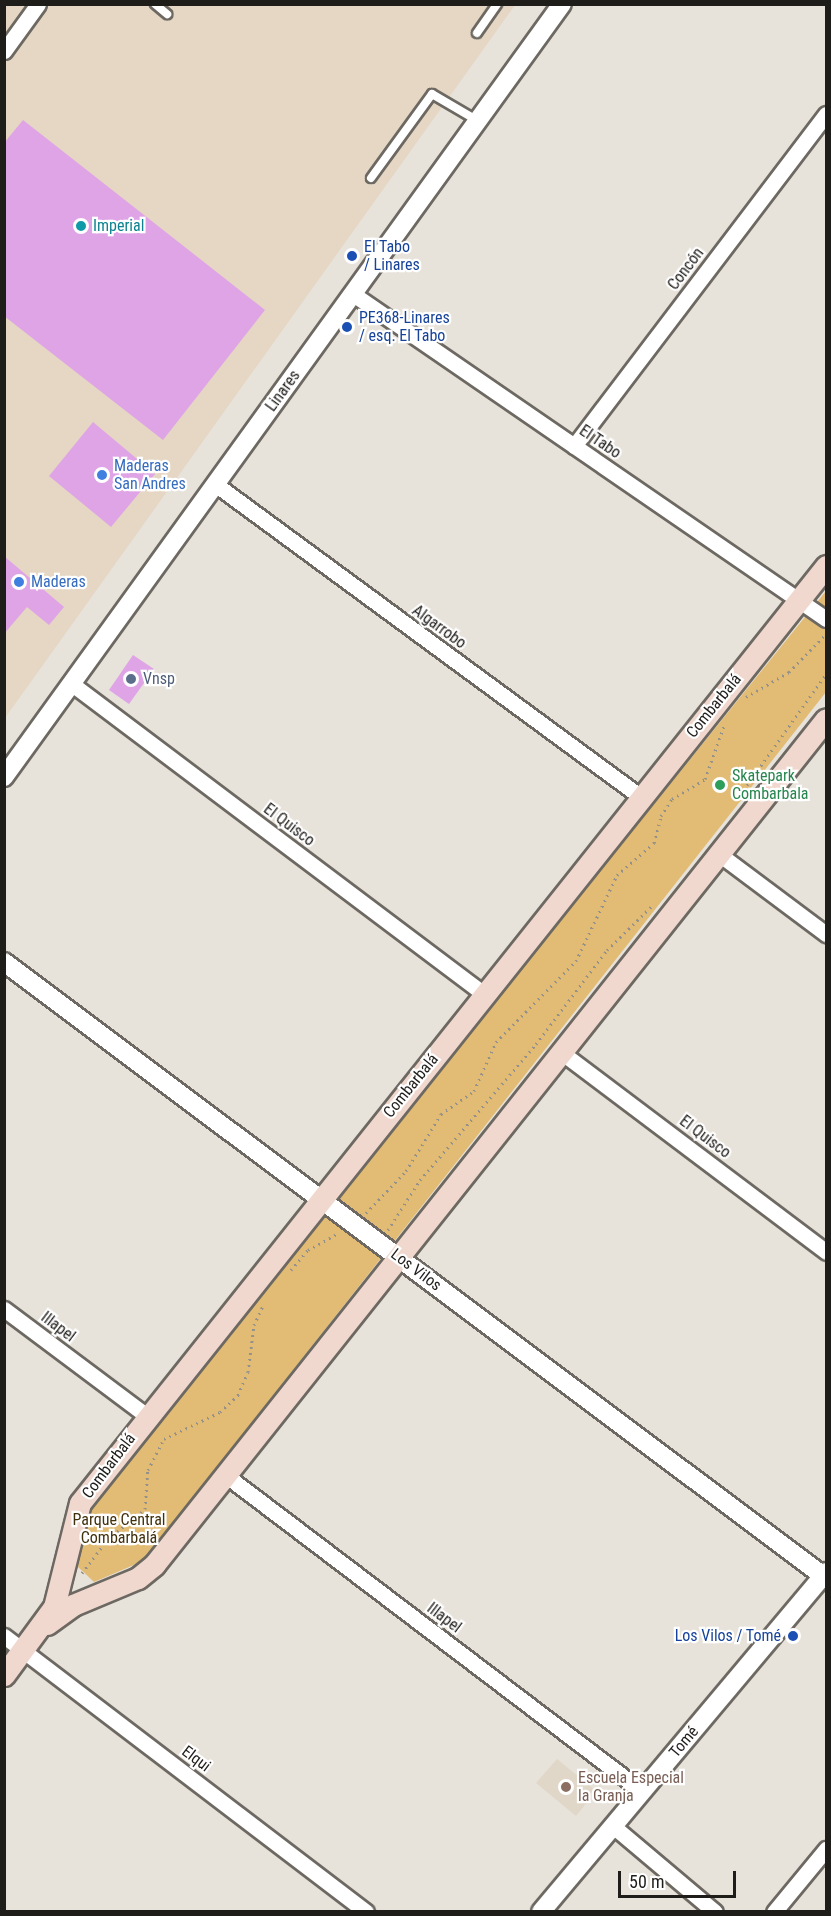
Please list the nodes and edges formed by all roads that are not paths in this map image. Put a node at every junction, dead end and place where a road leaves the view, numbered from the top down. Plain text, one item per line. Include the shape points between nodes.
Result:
1 (38, 4) edge
2 (155, 4) edge
3 (496, 4) edge
4 (562, 4) edge
5 (167, 15) dead end
6 (477, 33) dead end
7 (4, 51) edge
8 (826, 114) edge
9 (478, 121) junction
10 (371, 178) dead end
11 (353, 294) junction
12 (574, 446) junction
13 (215, 484) junction
14 (826, 566) edge
15 (799, 600) junction
16 (826, 619) edge
17 (72, 684) junction
18 (826, 719) edge
19 (4, 777) edge
20 (641, 797) junction
21 (719, 854) junction
22 (826, 934) edge
23 (4, 962) edge
24 (484, 994) junction
25 (561, 1052) junction
26 (321, 1198) junction
27 (826, 1252) edge
28 (398, 1256) junction
29 (4, 1309) edge
30 (147, 1416) junction
31 (224, 1474) junction
32 (71, 1572) junction
33 (825, 1575) edge
34 (104, 1592) junction
35 (42, 1629) junction
36 (4, 1636) edge
37 (24, 1651) junction
38 (4, 1675) edge
39 (642, 1791) junction
40 (614, 1826) junction
41 (823, 1860) edge
42 (366, 1911) edge
43 (542, 1911) edge
44 (716, 1911) edge
45 (774, 1911) edge

1 - 7 street
2 - 5 lane
3 - 6 lane
4 - 9 street, Linares
8 - 12 street, Concón
9 - 10 lane via 432,94
9 - 11 street, Linares
11 - 12 street, El Tabo
11 - 13 street, Linares
12 - 15 street, El Tabo
13 - 17 street, Linares
13 - 20 street, Algarrobo
14 - 15 main road, Combarbalá
15 - 16 street, El Tabo
15 - 20 main road, Combarbalá
17 - 19 street, Linares
17 - 24 street, El Quisco
18 - 21 main road, Combarbalá
20 - 24 main road, Combarbalá
21 - 22 street
21 - 25 main road, Combarbalá
23 - 26 street, Los Vilos
24 - 26 main road, Combarbalá
25 - 27 street, El Quisco
25 - 28 main road, Combarbalá
26 - 28 street, Los Vilos
26 - 30 main road, Combarbalá
28 - 31 main road, Combarbalá
28 - 33 street, Los Vilos
29 - 30 street, Illapel
30 - 32 main road, Combarbalá via 75,1512
31 - 34 main road, Combarbalá via 154,1565
31 - 39 street, Illapel
32 - 34 main road
32 - 35 main road, Combarbalá
33 - 39 street, Tomé
34 - 35 main road, Combarbalá via 73,1605
35 - 37 main road, Combarbalá
36 - 37 street, Elqui
37 - 38 main road, Combarbalá
37 - 42 street, Elqui
39 - 40 street, Tomé
40 - 43 street, Tomé
40 - 44 street
41 - 45 street

